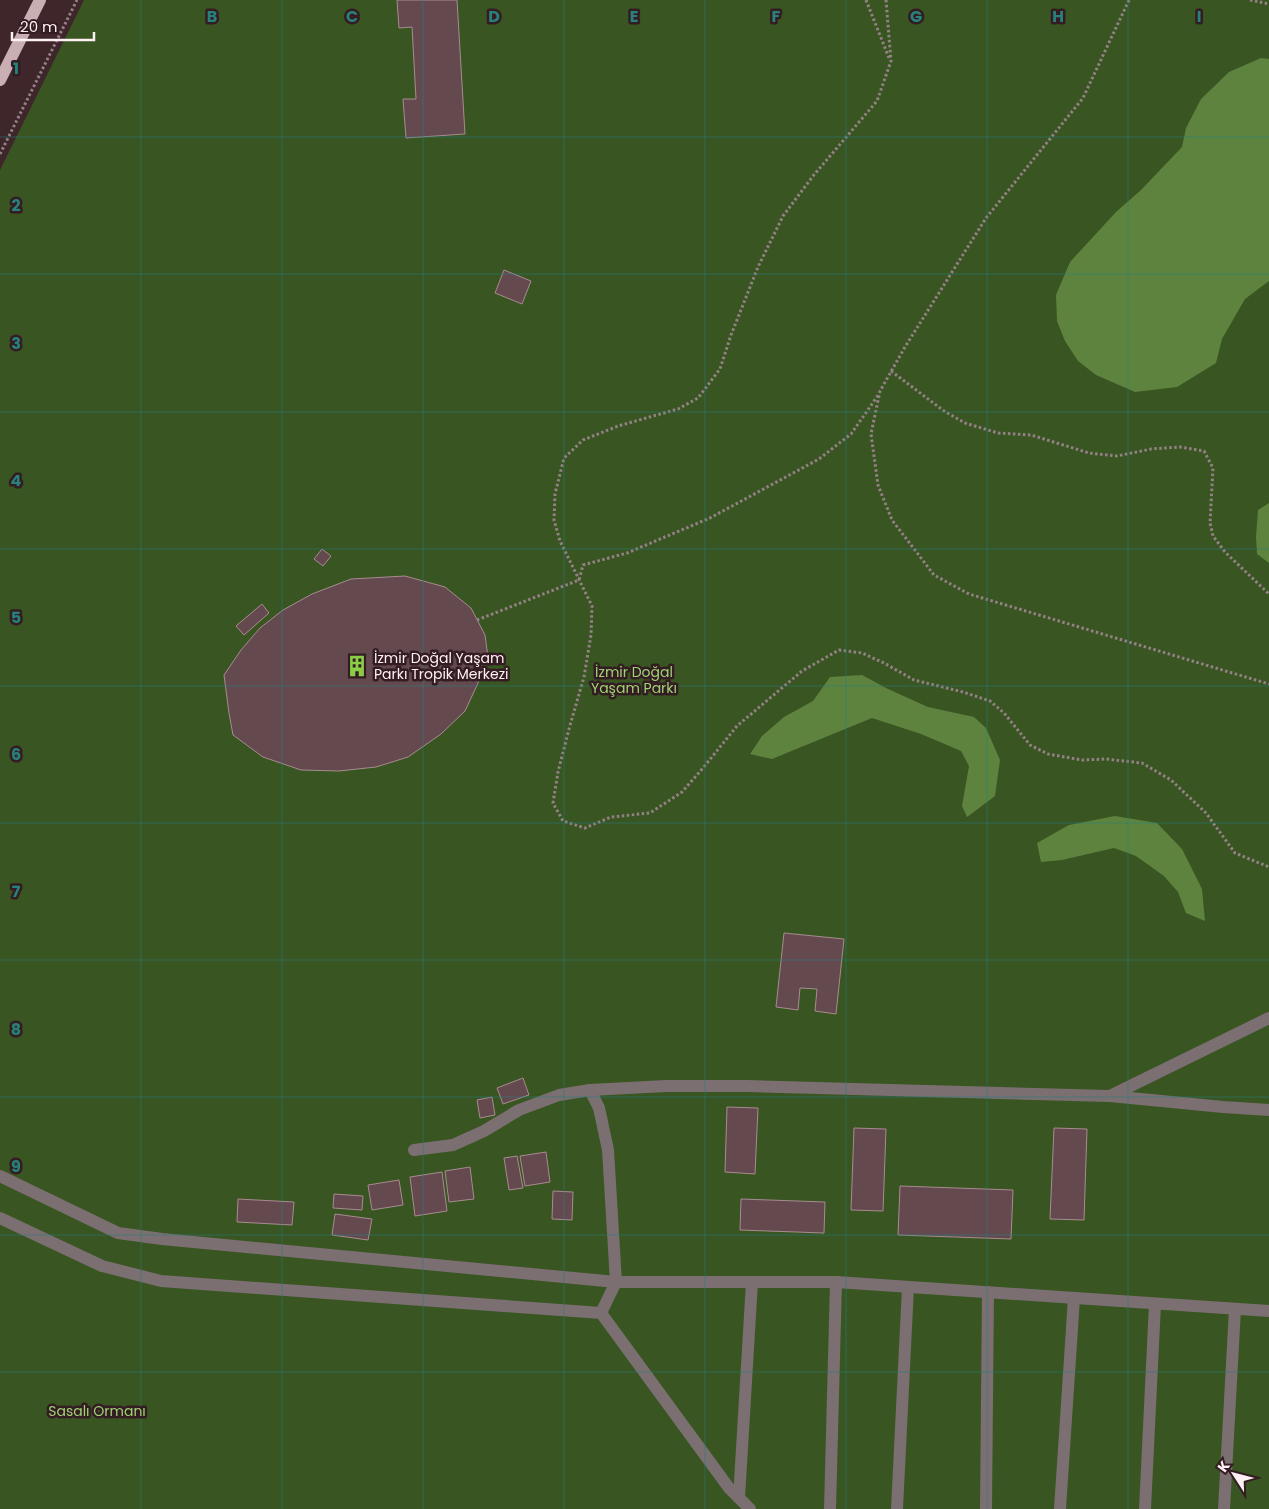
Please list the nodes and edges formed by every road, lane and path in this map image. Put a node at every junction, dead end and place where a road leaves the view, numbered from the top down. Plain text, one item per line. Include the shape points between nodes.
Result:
1 (40, 0) edge
2 (77, 0) edge
3 (866, 0) edge
4 (886, 0) edge
5 (1129, 0) edge
6 (1250, 0) edge
7 (1269, 4) edge
8 (891, 61) junction
9 (0, 80) edge
10 (0, 154) edge
11 (892, 371) junction
12 (880, 391) junction
13 (579, 580) junction
14 (1269, 594) edge
15 (477, 620) dead end
16 (1269, 684) edge
17 (1269, 867) edge
18 (1269, 1018) edge
19 (590, 1090) junction
20 (1110, 1096) junction
21 (1269, 1110) edge
22 (414, 1150) dead end
23 (0, 1176) edge
24 (0, 1218) edge
25 (616, 1282) junction
26 (752, 1282) junction
27 (836, 1282) junction
28 (908, 1286) junction
29 (988, 1292) junction
30 (1074, 1298) junction
31 (1155, 1304) junction
32 (1235, 1309) junction
33 (1269, 1311) edge
34 (601, 1313) junction
35 (739, 1498) junction
36 (750, 1509) edge
37 (830, 1509) edge
38 (897, 1509) edge
39 (986, 1509) edge
40 (1060, 1509) edge
41 (1145, 1509) edge
42 (1224, 1509) edge

1 - 9 main road
2 - 10 path
3 - 8 path
4 - 8 path
5 - 11 path via 1083,98 986,218
6 - 7 path
8 - 13 path via 877,100 783,216 758,267 720,369 698,398 678,409 583,440 564,458 555,494 554,520 560,541
11 - 12 path
11 - 14 path via 944,411 998,433 1031,435 1089,453 1117,456 1180,447 1204,451 1213,468 1210,523 1213,536
12 - 13 path via 851,434 819,459 710,518 627,553 583,565
12 - 16 path via 871,434 878,485 892,520 934,575 969,594
13 - 15 path
13 - 17 path via 592,606 591,636 553,803 562,821 585,828 611,817 650,812 682,792 737,726 802,671 839,650 862,653 914,680 990,701 1030,745 1048,754 1082,760 1142,763 1171,780 1206,813 1235,853
18 - 20 lane
19 - 20 lane via 738,1086
19 - 22 lane via 559,1095 519,1110 453,1145
19 - 25 lane via 599,1108 608,1150
20 - 21 lane
23 - 25 lane via 118,1233 162,1240
24 - 34 lane via 102,1266 161,1282
25 - 26 lane
25 - 34 lane
26 - 27 lane
26 - 35 lane
27 - 28 lane
27 - 37 lane
28 - 29 lane
28 - 38 lane
29 - 30 lane
29 - 39 lane
30 - 31 lane
30 - 40 lane
31 - 32 lane
31 - 41 lane
32 - 33 lane
32 - 42 lane
34 - 35 lane
35 - 36 lane

